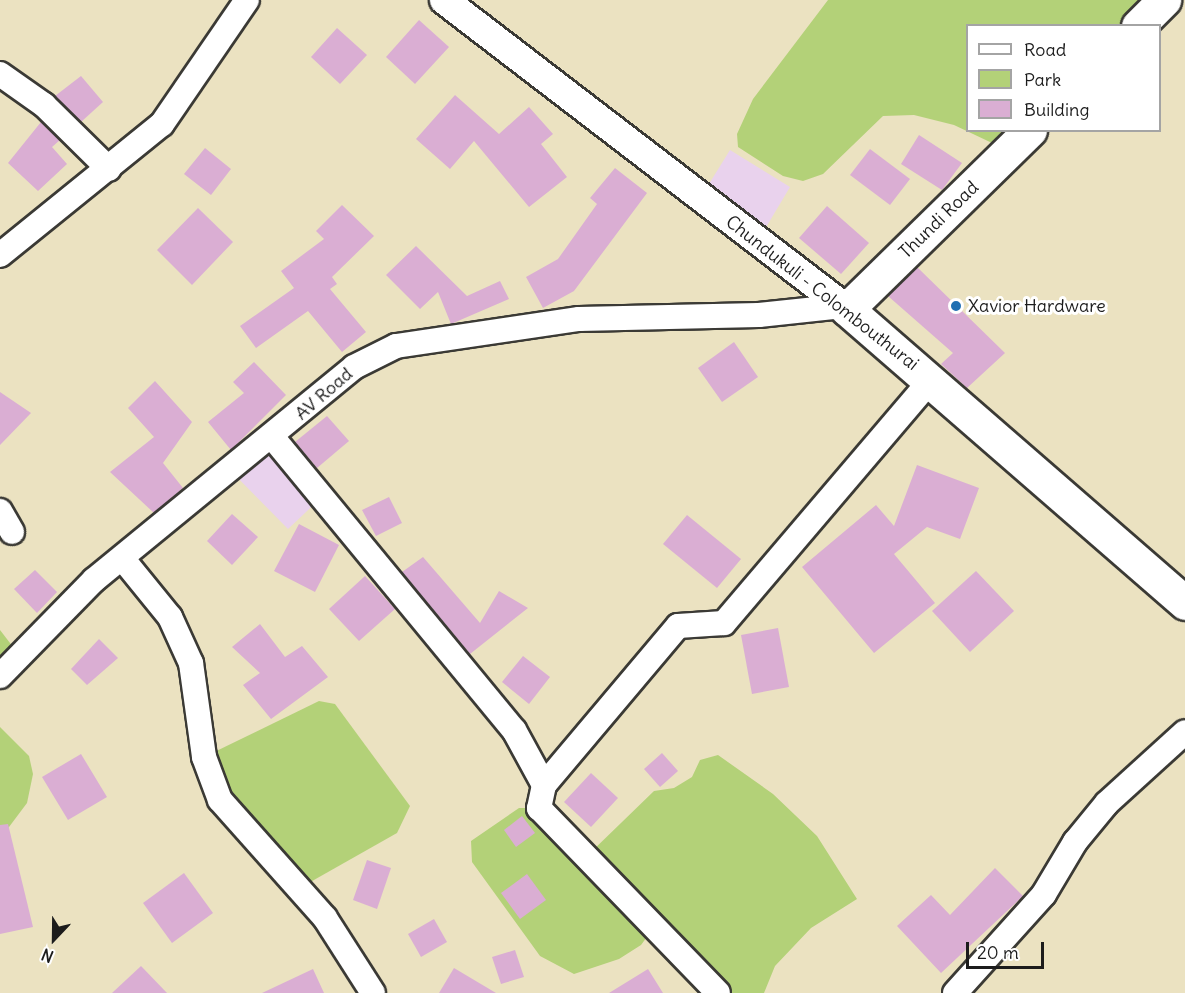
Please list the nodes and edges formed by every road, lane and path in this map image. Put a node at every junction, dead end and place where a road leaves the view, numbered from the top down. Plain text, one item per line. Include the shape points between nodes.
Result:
1 (247, 0) edge
2 (444, 0) edge
3 (1164, 0) edge
4 (1140, 24) edge
5 (0, 74) edge
6 (1028, 132) edge
7 (109, 169) junction
8 (0, 255) edge
9 (845, 307) junction
10 (932, 379) junction
11 (273, 438) junction
12 (122, 558) junction
13 (1185, 603) edge
14 (0, 676) edge
15 (1185, 732) edge
16 (544, 785) junction
17 (373, 993) edge
18 (718, 993) edge
19 (956, 993) edge

1 - 7 street via 162,124
2 - 9 street, Chundukuli - Colombouthurai
3 - 4 main road
5 - 7 street via 44,105
6 - 9 main road, Thundi Road
7 - 8 street
9 - 10 main road, Chundukuli - Colombouthurai
9 - 11 street, AV Road via 754,316 579,319 396,346 354,368
10 - 13 main road, Chundukuli - Colombouthurai
10 - 16 street via 724,623 678,626
11 - 12 street, AV Road
11 - 16 street via 499,711
12 - 14 street, AV Road
12 - 17 street via 171,616 190,663 204,757 220,800 325,918
15 - 19 street via 1107,803 1075,842 1044,894
16 - 18 street via 538,808

